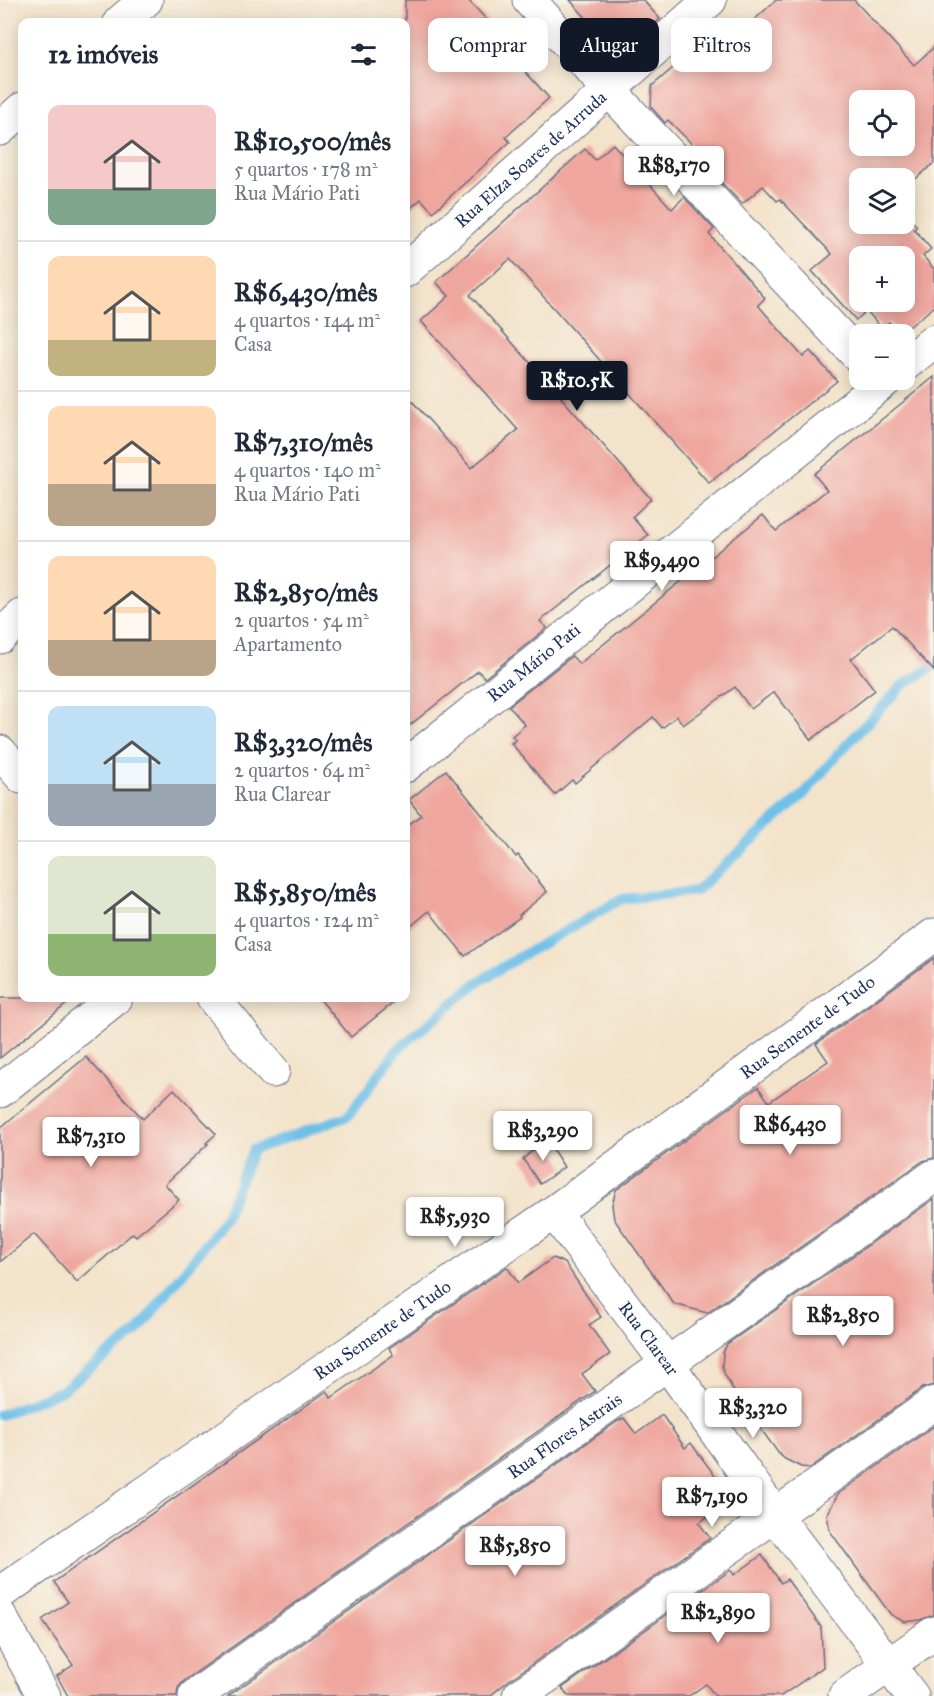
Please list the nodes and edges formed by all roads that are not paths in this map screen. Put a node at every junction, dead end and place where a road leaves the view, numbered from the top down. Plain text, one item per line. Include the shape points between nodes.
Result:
1 (146, 0) edge
2 (530, 0) edge
3 (710, 0) edge
4 (125, 18) edge
5 (609, 90) junction
6 (18, 113) edge
7 (0, 129) edge
8 (410, 267) edge
9 (934, 341) edge
10 (849, 346) edge
11 (915, 356) edge
12 (872, 390) edge
13 (18, 620) edge
14 (0, 637) edge
15 (0, 752) edge
16 (410, 762) edge
17 (18, 772) edge
18 (934, 935) edge
19 (111, 1002) edge
20 (216, 1002) edge
21 (273, 1071) dead end
22 (0, 1091) edge
23 (934, 1176) edge
24 (554, 1212) junction
25 (667, 1363) junction
26 (934, 1403) edge
27 (775, 1515) junction
28 (0, 1593) edge
29 (0, 1616) edge
30 (934, 1633) edge
31 (888, 1664) junction
32 (44, 1696) edge
33 (195, 1696) edge
34 (519, 1696) edge
35 (844, 1696) edge
36 (912, 1696) edge

1 - 4 street
2 - 5 street
3 - 5 street, Rua Elza Soares de Arruda
5 - 8 street, Rua Elza Soares de Arruda
5 - 10 street
6 - 7 street
9 - 11 street, Rua Mário Pati
12 - 16 street, Rua Mário Pati
13 - 14 street
15 - 17 street
18 - 24 street, Rua Semente de Tudo
19 - 22 street
20 - 21 street
23 - 25 street, Rua Flores Astrais
24 - 25 street, Rua Clarear
24 - 28 street, Rua Semente de Tudo
25 - 27 street, Rua Clarear
25 - 33 street, Rua Flores Astrais
26 - 27 street
27 - 31 street, Rua Clarear
27 - 34 street
29 - 32 street
30 - 31 street
31 - 35 street
31 - 36 street, Rua Clarear

